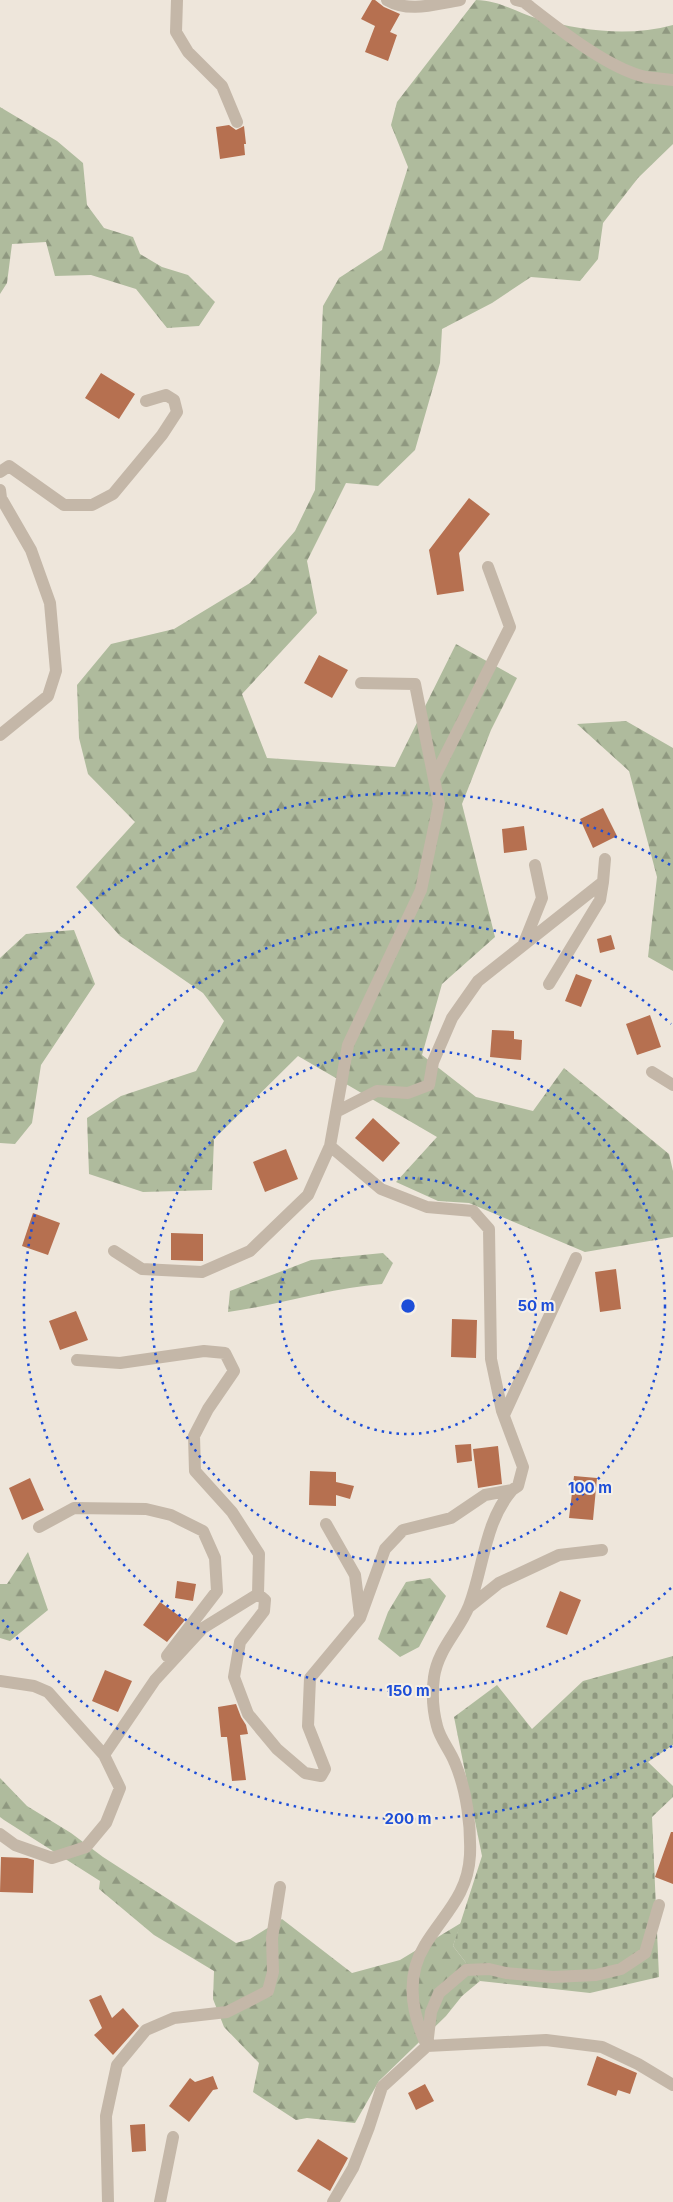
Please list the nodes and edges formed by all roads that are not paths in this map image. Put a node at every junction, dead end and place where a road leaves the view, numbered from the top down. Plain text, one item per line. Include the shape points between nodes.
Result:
1 (177, 0) edge
2 (387, 0) edge
3 (460, 0) edge
4 (516, 0) edge
5 (673, 80) edge
6 (237, 122) dead end
7 (146, 401) dead end
8 (0, 472) edge
9 (0, 490) edge
10 (488, 567) dead end
11 (361, 683) dead end
12 (0, 735) edge
13 (434, 778) junction
14 (605, 859) dead end
15 (535, 865) dead end
16 (603, 882) junction
17 (523, 946) junction
18 (549, 984) dead end
19 (652, 1072) dead end
20 (673, 1085) edge
21 (336, 1112) junction
22 (330, 1146) junction
23 (114, 1251) dead end
24 (576, 1258) dead end
25 (77, 1360) dead end
26 (504, 1415) junction
27 (512, 1490) junction
28 (326, 1524) dead end
29 (39, 1527) dead end
30 (602, 1550) dead end
31 (258, 1594) junction
32 (469, 1607) junction
33 (360, 1618) junction
34 (155, 1680) junction
35 (0, 1681) edge
36 (104, 1755) junction
37 (0, 1834) edge
38 (280, 1887) dead end
39 (659, 1905) dead end
40 (427, 2046) junction
41 (673, 2085) edge
42 (173, 2137) dead end
43 (108, 2202) edge
44 (160, 2202) edge
45 (333, 2202) edge

1 - 6 street via 176,32 188,52 222,86
2 - 3 street via 398,6 413,7
4 - 5 street via 524,2 567,36 613,63 645,76
7 - 8 street via 166,395 174,400 177,412 114,494 92,505 64,505 9,466
9 - 12 street via 1,498 31,550 50,603 56,671 48,696
10 - 13 street via 510,627
11 - 13 street via 415,684
13 - 21 street via 439,804 421,890 348,1045
14 - 16 street
15 - 17 street via 542,898
16 - 17 street
16 - 18 street via 600,900
17 - 21 street via 478,981 452,1018 433,1062 429,1084 408,1093 377,1091
19 - 20 street
21 - 22 street
22 - 23 street via 308,1195 250,1251 202,1272 142,1269
22 - 26 street via 381,1189 427,1207 473,1211 489,1229 491,1359
24 - 26 street
25 - 31 street via 120,1362 204,1351 225,1353 234,1370 194,1436 195,1471 232,1512 259,1554
26 - 27 street via 523,1467 518,1486
27 - 32 street via 492,1524
27 - 33 street via 485,1495 452,1518 402,1530 385,1548
28 - 33 street via 354,1575
29 - 34 street via 74,1508 146,1509 171,1515 203,1531 215,1558 217,1591 161,1664
30 - 32 street via 559,1555 499,1583
31 - 33 street via 265,1600 264,1611 240,1642 234,1677 248,1714 277,1749 305,1773 321,1776 325,1769 308,1726 310,1678
31 - 34 street via 203,1628
32 - 40 street via 444,1648 434,1676 433,1702 437,1727 455,1763 466,1802 470,1856 457,1900 424,1945 415,1966 413,1995 416,2022
34 - 36 street
35 - 36 street via 34,1686 48,1692
36 - 37 street via 120,1788 106,1823 86,1847 52,1858 15,1845
38 - 43 street via 272,1938 273,1972 268,1991 227,2012 174,2018 146,2030 117,2065 106,2116
39 - 40 street via 645,1953 621,1968 596,1975 553,1977 489,1969 466,1970 438,1992 431,2012
40 - 41 street via 546,2040 602,2047
40 - 45 street via 382,2087 352,2168
42 - 44 street

